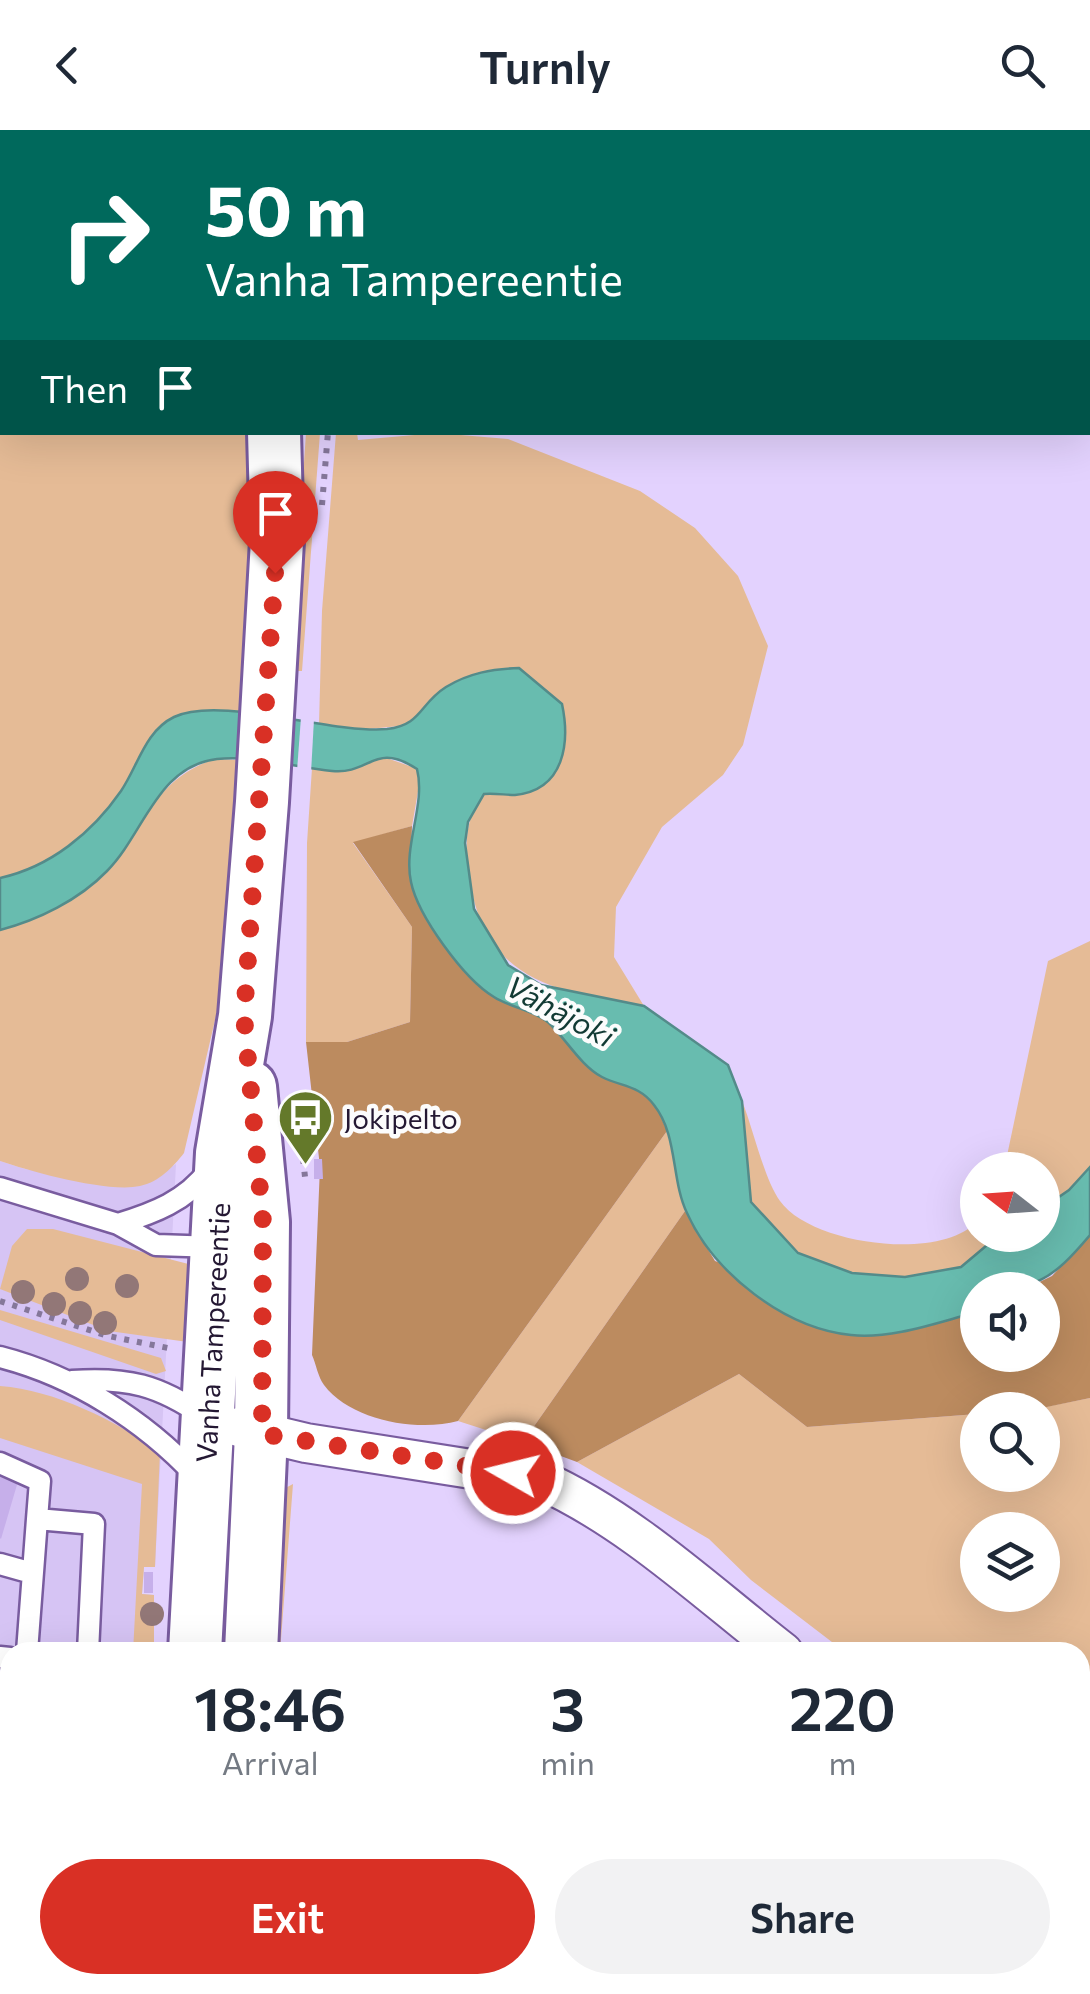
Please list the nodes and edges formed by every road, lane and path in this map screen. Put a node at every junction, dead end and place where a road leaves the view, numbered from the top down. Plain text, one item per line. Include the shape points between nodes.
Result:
1 (274, 435) edge
2 (244, 1016) junction
3 (222, 1153) junction
4 (0, 1188) edge
5 (263, 1222) junction
6 (118, 1224) junction
7 (214, 1248) junction
8 (0, 1300) edge
9 (180, 1350) dead end
10 (0, 1357) edge
11 (72, 1381) junction
12 (208, 1418) junction
13 (262, 1434) junction
14 (0, 1462) edge
15 (204, 1484) junction
16 (38, 1520) junction
17 (0, 1564) edge
18 (32, 1573) junction
19 (27, 1642) edge
20 (88, 1642) edge
21 (196, 1642) edge
22 (252, 1642) edge
23 (771, 1642) edge

1 - 2 main road, Vanha Tampereentie via 277,541
2 - 3 main road, Vanha Tampereentie
2 - 5 main road, Vanha Tampereentie
3 - 6 lane via 196,1186 159,1211
3 - 7 main road, Vanha Tampereentie
4 - 6 lane
5 - 7 lane
5 - 13 main road, Vanha Tampereentie
6 - 7 lane via 156,1244
7 - 12 main road, Vanha Tampereentie
8 - 9 path via 108,1336
10 - 11 lane
11 - 12 lane via 118,1378 175,1396
11 - 15 lane via 170,1448
12 - 13 street
12 - 15 main road, Vanha Tampereentie
13 - 22 main road, Vanha Tampereentie
13 - 23 street via 541,1480 635,1537
14 - 16 lane via 40,1481
15 - 21 main road, Vanha Tampereentie
16 - 18 lane
16 - 20 lane via 94,1524
17 - 18 lane
18 - 19 lane

